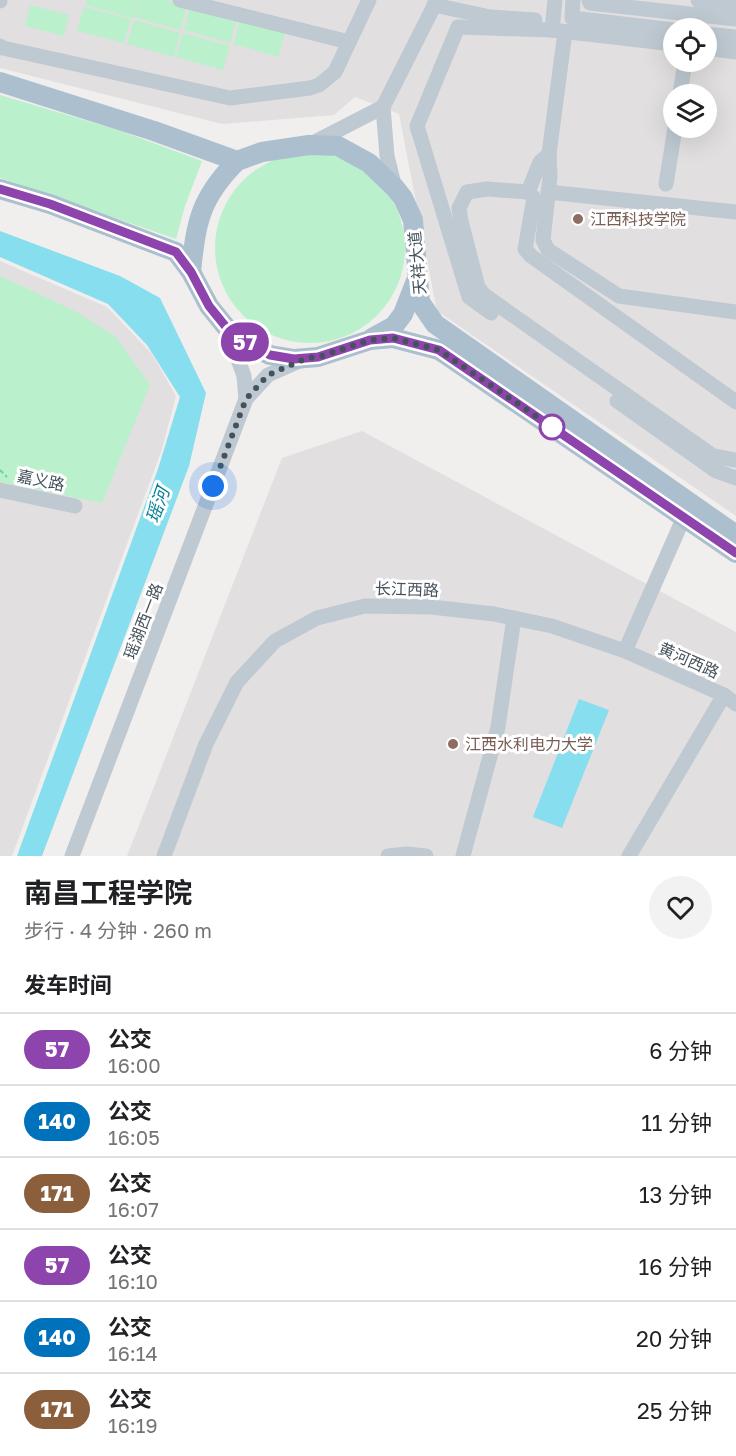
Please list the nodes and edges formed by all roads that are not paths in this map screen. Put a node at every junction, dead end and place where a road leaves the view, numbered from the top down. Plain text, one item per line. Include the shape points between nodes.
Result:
1 (180, 0) edge
2 (369, 0) edge
3 (555, 0) edge
4 (573, 0) edge
5 (589, 0) edge
6 (698, 0) edge
7 (436, 2) edge
8 (736, 4) edge
9 (736, 19) edge
10 (557, 28) junction
11 (663, 29) edge
12 (717, 35) edge
13 (736, 37) edge
14 (349, 42) junction
15 (663, 43) edge
16 (0, 46) edge
17 (717, 49) edge
18 (736, 52) edge
19 (0, 82) edge
20 (383, 107) junction
21 (673, 138) edge
22 (309, 145) junction
23 (549, 154) junction
24 (237, 161) junction
25 (666, 184) dead end
26 (395, 188) junction
27 (0, 189) edge
28 (528, 192) junction
29 (548, 192) junction
30 (736, 212) edge
31 (191, 272) junction
32 (418, 275) junction
33 (736, 312) edge
34 (226, 327) junction
35 (370, 340) junction
36 (307, 358) junction
37 (246, 399) junction
38 (736, 402) edge
39 (736, 460) edge
40 (736, 478) edge
41 (3, 484) edge
42 (75, 506) dead end
43 (687, 511) junction
44 (736, 536) edge
45 (736, 553) edge
46 (514, 618) junction
47 (625, 651) junction
48 (730, 699) edge
49 (72, 856) edge
50 (164, 856) edge
51 (388, 856) edge
52 (426, 856) edge
53 (463, 856) edge
54 (629, 856) edge

1 - 14 street
2 - 14 street
3 - 10 street
4 - 11 street via 572,18
5 - 9 street
6 - 8 street
7 - 10 street via 490,17
7 - 20 street
10 - 15 street
10 - 23 street
10 - 40 street via 458,27 417,126 469,297 716,471
12 - 13 street
14 - 16 street via 335,72 320,85 230,98
17 - 18 street
19 - 24 main road via 154,130
20 - 22 street
20 - 26 street via 387,156
21 - 25 street
22 - 24 main road, 天祥大道 via 262,152
22 - 26 main road, 天祥大道 via 338,146 369,163
23 - 28 street via 540,162
23 - 29 street
24 - 31 main road via 218,180 201,210
26 - 32 main road, 天祥大道 via 413,220
27 - 31 main road, 天祥大道 via 176,252
28 - 38 street via 534,198 525,249 531,256
28 - 39 street via 475,189 467,192 459,208 478,287 484,295 713,456
29 - 30 street
29 - 33 street via 543,240 548,250 610,291 620,296
31 - 34 main road, 天祥大道 via 209,306
32 - 35 main road via 404,314 394,326
32 - 43 main road, 天祥大道 via 420,302 435,324
34 - 36 main road, 天祥大道 via 239,339 270,355
34 - 37 street via 244,376
35 - 36 main road, 天祥大道
35 - 43 main road, 天祥大道 via 393,338 439,350
36 - 37 street via 268,375
37 - 49 street, 瑶湖西一路
41 - 42 street, 嘉义路
43 - 44 main road, 天祥大道
43 - 45 main road, 天祥大道
43 - 47 street
46 - 47 street, 长江西路 via 552,626
46 - 50 street, 长江西路 via 431,607 364,606 317,618 275,641 237,682 206,744
46 - 53 street via 498,727
47 - 48 street, 黄河西路
48 - 54 street
51 - 52 street

